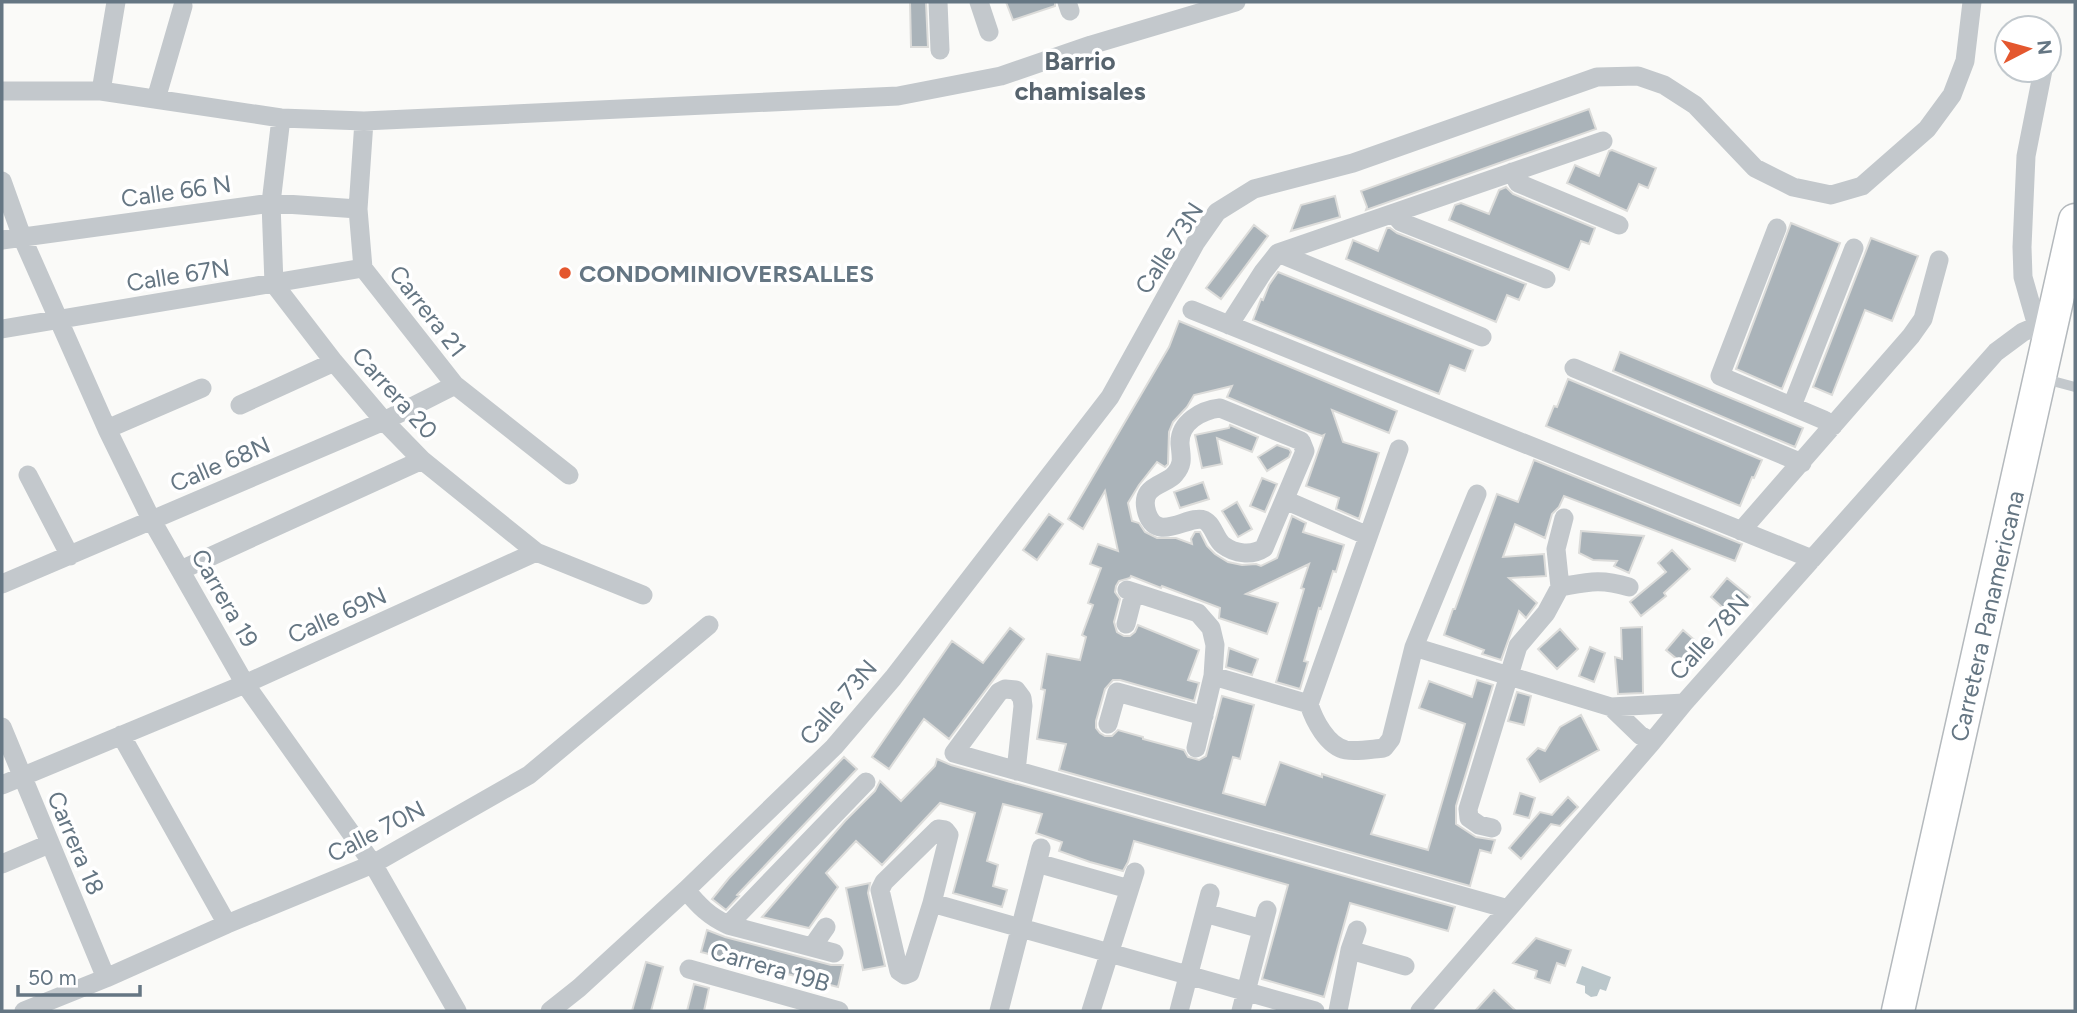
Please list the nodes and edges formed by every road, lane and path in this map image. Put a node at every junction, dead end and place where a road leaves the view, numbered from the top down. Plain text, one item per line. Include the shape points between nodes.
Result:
1 (116, 2) edge
2 (937, 2) edge
3 (979, 2) edge
4 (1236, 2) edge
5 (1972, 2) edge
6 (183, 6) dead end
7 (989, 33) dead end
8 (940, 50) dead end
9 (2040, 84) edge
10 (2, 91) edge
11 (101, 91) junction
12 (156, 99) junction
13 (281, 118) junction
14 (364, 121) junction
15 (1603, 141) dead end
16 (1512, 172) junction
17 (2, 181) edge
18 (271, 203) junction
19 (358, 209) junction
20 (1394, 214) junction
21 (2075, 220) edge
22 (1619, 225) dead end
23 (1777, 228) dead end
24 (22, 237) junction
25 (2, 240) edge
26 (1854, 247) dead end
27 (1278, 253) junction
28 (1939, 260) dead end
29 (363, 268) junction
30 (1546, 279) dead end
31 (274, 284) junction
32 (1192, 310) dead end
33 (60, 319) junction
34 (2046, 323) junction
35 (1229, 325) junction
36 (2, 329) edge
37 (1482, 337) dead end
38 (334, 362) junction
39 (1574, 368) dead end
40 (2041, 378) junction
41 (455, 385) junction
42 (2075, 387) edge
43 (202, 388) dead end
44 (240, 405) dead end
45 (1792, 406) junction
46 (384, 421) junction
47 (1833, 426) junction
48 (107, 429) junction
49 (1399, 449) dead end
50 (422, 460) junction
51 (1802, 463) junction
52 (28, 475) dead end
53 (569, 475) dead end
54 (1477, 494) dead end
55 (1285, 500) junction
56 (1564, 518) dead end
57 (151, 519) junction
58 (1741, 531) junction
59 (1368, 536) junction
60 (536, 552) junction
61 (69, 556) junction
62 (1812, 559) junction
63 (181, 570) junction
64 (2, 584) edge
65 (1560, 587) junction
66 (1629, 587) dead end
67 (643, 595) dead end
68 (1126, 624) dead end
69 (709, 625) dead end
70 (1414, 648) junction
71 (1213, 676) junction
72 (1508, 677) junction
73 (245, 684) junction
74 (1684, 703) junction
75 (1309, 704) junction
76 (1611, 708) junction
77 (1204, 716) junction
78 (1108, 724) dead end
79 (2, 727) edge
80 (121, 735) junction
81 (1652, 742) junction
82 (1196, 748) dead end
83 (1016, 771) junction
84 (22, 776) junction
85 (866, 782) dead end
86 (2, 785) edge
87 (1492, 828) dead end
88 (49, 844) junction
89 (2, 864) edge
90 (373, 864) junction
91 (686, 890) junction
92 (1210, 893) dead end
93 (932, 903) junction
94 (1508, 909) junction
95 (1205, 913) junction
96 (226, 924) junction
97 (728, 925) junction
98 (826, 926) dead end
99 (1021, 928) junction
100 (1357, 930) dead end
101 (813, 947) junction
102 (1350, 950) junction
103 (1111, 952) junction
104 (834, 953) dead end
105 (1405, 966) dead end
106 (688, 969) dead end
107 (1189, 975) junction
108 (106, 978) junction
109 (1245, 991) junction
110 (24, 1011) edge
111 (457, 1011) edge
112 (550, 1011) edge
113 (839, 1011) edge
114 (999, 1011) edge
115 (1091, 1011) edge
116 (1179, 1011) edge
117 (1241, 1011) edge
118 (1315, 1011) edge
119 (1338, 1011) edge
120 (1420, 1011) edge
121 (1898, 1011) edge

1 - 11 street
2 - 8 street
3 - 7 street
4 - 14 street via 1001,76 898,96
5 - 91 street, Calle 73N via 1965,61 1952,95 1927,129 1863,186 1831,195 1793,187 1755,167 1695,105 1664,85 1638,76 1597,77 1353,163 1254,189 1217,212 1110,397 894,678 834,747
6 - 12 street
9 - 34 street via 2026,156 2022,247 2023,277
10 - 11 street
11 - 12 street
12 - 13 street
13 - 14 street
13 - 18 street
14 - 19 street, Carrera 21
15 - 16 street
16 - 20 street
16 - 22 street via 1518,183
17 - 24 street, Carrera 19
18 - 19 street, Calle 66 N
18 - 24 street, Calle 66 N
18 - 31 street
19 - 29 street, Carrera 21
20 - 27 street
20 - 30 street via 1401,222
21 - 34 highway, Carretera Panamericana
23 - 45 street via 1720,376
24 - 25 street, Calle 66 N
24 - 33 street, Carrera 19
26 - 45 street
27 - 35 street
27 - 37 street
28 - 47 street via 1923,319
29 - 31 street, Calle 67N
29 - 41 street, Carrera 21
31 - 33 street, Calle 67N
31 - 38 street, Carrera 20
32 - 35 street
33 - 36 street, Calle 67N
33 - 48 street, Carrera 19
34 - 40 highway, Carretera Panamericana
34 - 62 street, Calle 78N via 2023,332 1996,352
35 - 58 street
38 - 44 street
38 - 46 street, Carrera 20
39 - 51 street
40 - 42 lane
40 - 121 highway, Carretera Panamericana
41 - 46 street, Calle 68N
41 - 53 street, Carrera 21
43 - 48 street
45 - 47 street
46 - 50 street, Carrera 20
46 - 57 street, Calle 68N
47 - 51 street
48 - 57 street, Carrera 19
49 - 59 street
50 - 60 street, Carrera 20
50 - 63 street
51 - 58 street
52 - 61 street
54 - 70 street
55 - 55 street via 1264,548 1245,554 1222,545 1204,520 1162,527 1151,521 1146,510 1147,496 1156,484 1174,476 1183,460 1182,431 1194,417 1220,408 1301,441 1305,451
55 - 59 street
56 - 65 street via 1556,549
57 - 61 street, Calle 68N
57 - 63 street, Carrera 19
58 - 62 street
59 - 75 street
60 - 67 street, Carrera 20
60 - 73 street, Calle 69N
61 - 64 street, Calle 68N
62 - 74 street, Calle 78N
63 - 73 street, Carrera 19
65 - 66 street via 1597,580
65 - 72 street via 1546,613 1518,646
68 - 71 street via 1131,592 1198,614 1211,628
69 - 90 street, Calle 70N via 529,775
70 - 72 street
70 - 75 street via 1391,739 1384,748 1337,747 1315,723
71 - 75 street
71 - 77 street
72 - 76 street
72 - 87 street via 1468,810 1469,818
73 - 80 street, Calle 69N
73 - 90 street, Carrera 19
74 - 76 street
74 - 81 street, Calle 78N
76 - 81 street
77 - 78 street via 1117,692
77 - 82 street
79 - 84 street, Carrera 18
80 - 84 street, Calle 69N
80 - 96 street
81 - 94 street, Calle 78N
83 - 83 street via 954,753 1004,689 1016,690 1022,698
83 - 94 street
84 - 86 street, Calle 69N
84 - 88 street, Carrera 18
85 - 97 street
88 - 89 street
88 - 108 street, Carrera 18
90 - 96 street, Calle 70N
90 - 111 street, Carrera 19
91 - 97 street via 701,909
91 - 112 street, Calle 73N
92 - 95 street
93 - 93 street via 910,973 905,975 899,971 880,890 939,829 948,835
93 - 99 street
94 - 120 street, Calle 78N
95 - 107 street
95 - 109 street via 1265,919
96 - 108 street, Calle 70N
97 - 101 street
98 - 101 street
99 - 103 street
99 - 103 street via 1039,855 1132,881
99 - 114 street
100 - 102 street
101 - 104 street
102 - 105 street
102 - 119 street
103 - 107 street
103 - 115 street
106 - 113 street, Carrera 19B
107 - 109 street
107 - 116 street
108 - 110 street, Calle 70N
109 - 117 street
109 - 118 street

